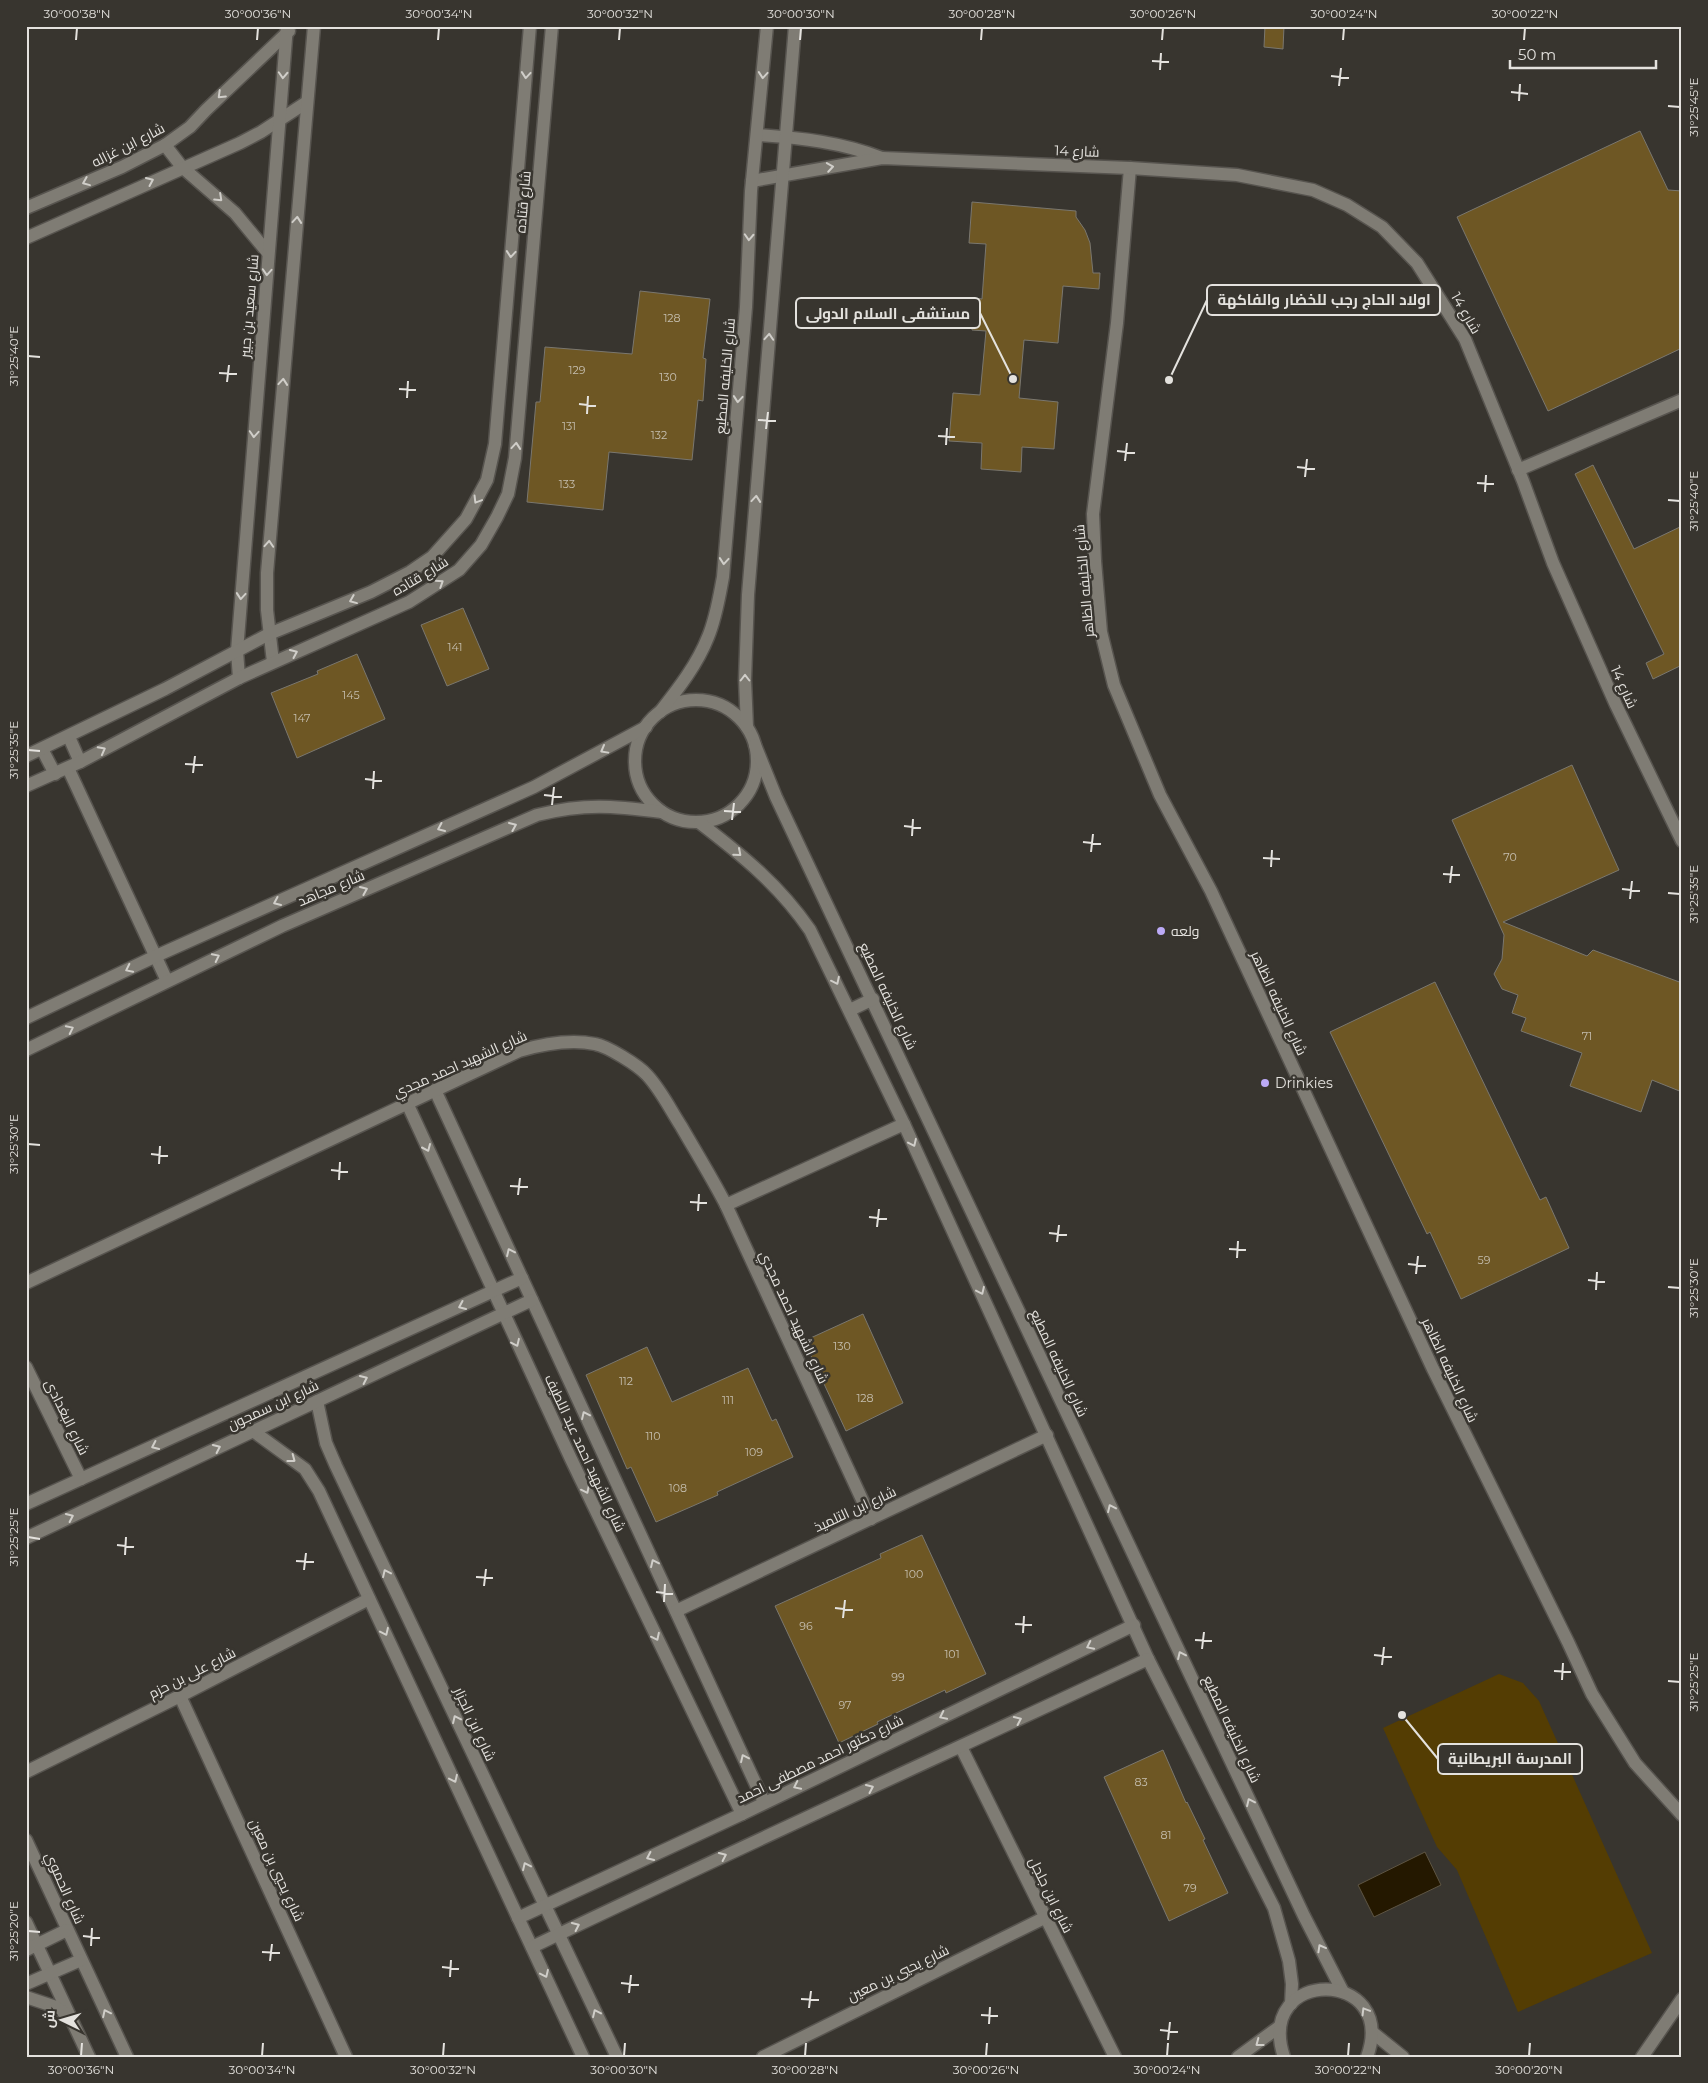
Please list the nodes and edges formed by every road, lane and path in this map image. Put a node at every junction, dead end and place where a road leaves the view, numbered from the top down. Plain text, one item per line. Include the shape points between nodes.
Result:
1 (314, 26) edge
2 (530, 26) edge
3 (552, 26) edge
4 (767, 26) edge
5 (794, 26) edge
6 (289, 29) edge
7 (307, 102) junction
8 (280, 118) junction
9 (758, 135) junction
10 (786, 137) junction
11 (165, 146) junction
12 (882, 158) junction
13 (182, 167) junction
14 (1130, 168) junction
15 (782, 176) junction
16 (752, 181) junction
17 (26, 208) edge
18 (26, 238) edge
19 (268, 253) junction
20 (1682, 400) edge
21 (1518, 470) junction
22 (270, 634) junction
23 (237, 651) junction
24 (273, 662) junction
25 (239, 678) junction
26 (660, 712) junction
27 (646, 726) junction
28 (747, 727) junction
29 (69, 737) junction
30 (755, 744) junction
31 (42, 749) junction
32 (26, 756) edge
33 (80, 762) junction
34 (68, 768) junction
35 (55, 774) junction
36 (26, 786) edge
37 (662, 812) junction
38 (700, 822) junction
39 (1682, 841) edge
40 (156, 956) junction
41 (167, 981) junction
42 (873, 999) junction
43 (850, 1010) junction
44 (26, 1018) edge
45 (26, 1050) edge
46 (435, 1090) junction
47 (407, 1103) junction
48 (904, 1124) junction
49 (726, 1205) junction
50 (522, 1278) junction
51 (26, 1283) edge
52 (492, 1292) junction
53 (532, 1300) junction
54 (503, 1314) junction
55 (26, 1367) edge
56 (317, 1401) junction
57 (252, 1431) junction
58 (1047, 1435) junction
59 (81, 1479) junction
60 (26, 1504) edge
61 (871, 1518) junction
62 (26, 1538) edge
63 (370, 1599) junction
64 (676, 1611) junction
65 (1134, 1625) junction
66 (1148, 1659) junction
67 (180, 1696) junction
68 (961, 1747) junction
69 (26, 1772) edge
70 (764, 1802) junction
71 (742, 1814) junction
72 (1682, 1815) edge
73 (26, 1840) edge
74 (545, 1906) junction
75 (518, 1918) junction
76 (1046, 1918) junction
77 (26, 1922) edge
78 (68, 1930) junction
79 (558, 1934) junction
80 (532, 1946) junction
81 (32, 1948) edge
82 (81, 1960) junction
83 (50, 1973) junction
84 (26, 1984) edge
85 (1343, 1992) junction
86 (26, 1996) edge
87 (1682, 1999) edge
88 (1290, 2004) junction
89 (70, 2016) junction
90 (1279, 2027) junction
91 (1372, 2032) junction
92 (89, 2057) edge
93 (127, 2057) edge
94 (346, 2057) edge
95 (583, 2057) edge
96 (617, 2057) edge
97 (763, 2057) edge
98 (1115, 2057) edge
99 (1238, 2057) edge
100 (1284, 2057) edge
101 (1367, 2057) edge
102 (1403, 2057) edge
103 (1642, 2057) edge

1 - 7 street
2 -> 22 street, شارع قتاده via 495,444 487,480 466,518 432,558 389,584
24 -> 3 street, شارع قتاده via 410,602 459,570 481,545 508,494 515,458
4 -> 9 street, شارع الخليفه المطيع
5 - 10 street
6 -> 8 street, شارع سعيد بن جبير
6 -> 11 street, شارع ابن غزاله via 190,127
7 - 8 street
22 -> 7 street via 268,548
8 - 13 street via 240,143
8 - 19 street, شارع سعيد بن جبير
9 - 10 street, شارع 14
9 - 16 street, شارع الخليفه المطيع
10 - 12 street, شارع 14 via 840,144
10 - 15 street
11 - 13 street
11 -> 17 street, شارع ابن غزاله
12 - 14 street, شارع 14
15 -> 12 street, شارع 14
18 -> 13 street
13 -> 19 street via 235,213
14 - 21 street, شارع 14 via 1236,175 1313,190 1347,205 1382,227 1417,263 1466,340
14 - 72 street, شارع الخليفه الظاهر via 1117,323 1094,514 1101,632 1114,685 1160,795 1211,891 1433,1370 1592,1694 1635,1763
15 - 16 street, شارع 14
28 -> 15 street via 748,594
16 -> 26 street, شارع الخليفه المطيع via 746,307 723,577 708,637 696,661
19 -> 23 street, شارع سعيد بن جبير
20 - 21 street
21 - 39 street, شارع 14 via 1553,563
22 - 23 street, شارع قتاده
22 - 24 street
23 - 25 street, شارع سعيد بن جبير
23 - 29 street, شارع قتاده
24 - 25 street, شارع قتاده
33 -> 25 street, شارع قتاده
26 - 27 street
26 - 28 street via 677,703 696,700 716,703
27 - 37 street via 638,744 635,763 639,782 648,798
27 -> 40 street, شارع مجاهد via 534,787
28 - 30 street
29 - 31 street, شارع قتاده
29 - 33 street
30 - 38 street via 757,766 752,787 739,805 721,817
30 - 42 street, شارع الخليفه المطيع via 776,797
31 - 32 street, شارع قتاده
31 - 35 street
33 - 34 street, شارع قتاده
34 - 35 street, شارع قتاده
34 - 40 street
35 - 36 street, شارع قتاده
37 - 38 street via 680,820
41 -> 37 street, شارع مجاهد via 282,926 537,815 586,806
38 -> 43 street via 772,882 792,903 810,930
40 - 41 street
40 -> 44 street, شارع مجاهد
45 -> 41 street, شارع مجاهد
42 - 43 street
85 -> 42 street, شارع الخليفه المطيع via 1196,1689
43 - 48 street
46 - 47 street, شارع الشهيد احمد مجدي
46 - 49 street, شارع الشهيد احمد مجدي via 519,1050 542,1044 596,1044 646,1074 666,1101
50 -> 46 street, شارع الشهيد احمد عبد اللطيف
47 - 51 street, شارع الشهيد احمد مجدي
47 -> 52 street, شارع الشهيد احمد عبد اللطيف
48 - 49 street
48 -> 58 street
49 - 61 street, شارع الشهيد احمد مجدي
50 - 52 street, شارع ابن سمجون
50 - 53 street, شارع الشهيد احمد عبد اللطيف
52 - 54 street, شارع الشهيد احمد عبد اللطيف
52 -> 59 street, شارع ابن سمجون
53 - 54 street, شارع ابن سمجون
64 -> 53 street, شارع الشهيد احمد عبد اللطيف
56 -> 54 street, شارع ابن سمجون
54 -> 71 street, شارع الشهيد احمد عبد اللطيف
55 - 59 street, شارع البغدادى
56 - 57 street, شارع ابن سمجون
74 -> 56 street, شارع ابن الجزار via 336,1466 326,1442
62 -> 57 street, شارع ابن سمجون
57 -> 63 street via 305,1469 319,1491
58 - 61 street, شارع ابن التلميذ
58 - 65 street
59 - 60 street, شارع ابن سمجون
61 - 64 street, شارع ابن التلميذ
63 - 67 street, شارع على بن حزم
63 -> 75 street
70 -> 64 street, شارع الشهيد احمد عبد اللطيف
65 - 66 street
65 -> 70 street, شارع دكتور احمد مصطفى احمد
68 -> 66 street
66 - 88 street via 1274,1908 1289,1961
67 - 69 street, شارع على بن حزم
67 - 94 street, شارع يحيي بن معين
68 - 76 street, شارع ابن جلجل
79 -> 68 street
70 - 71 street, شارع دكتور احمد مصطفى احمد
71 -> 74 street, شارع دكتور احمد مصطفى احمد
73 - 78 street, شارع الحموي
74 - 75 street, شارع دكتور احمد مصطفى احمد
74 - 79 street, شارع ابن الجزار
75 - 80 street
76 - 97 street, شارع يحيي بن معين
76 - 98 street, شارع ابن جلجل
77 - 81 street
78 - 81 street
78 - 82 street, شارع الحموي
79 - 80 street
96 -> 79 street, شارع ابن الجزار
80 -> 95 street
81 - 83 street
82 - 83 street
93 -> 82 street, شارع الحموي
83 - 84 street
83 - 89 street
85 - 88 street via 1320,1988 1304,1993
91 -> 85 street via 1372,2025 1360,2003
86 - 89 street
87 - 103 street
88 - 90 street
89 - 92 street
90 -> 99 street
90 - 100 street via 1279,2043
91 - 101 street
91 - 102 street

